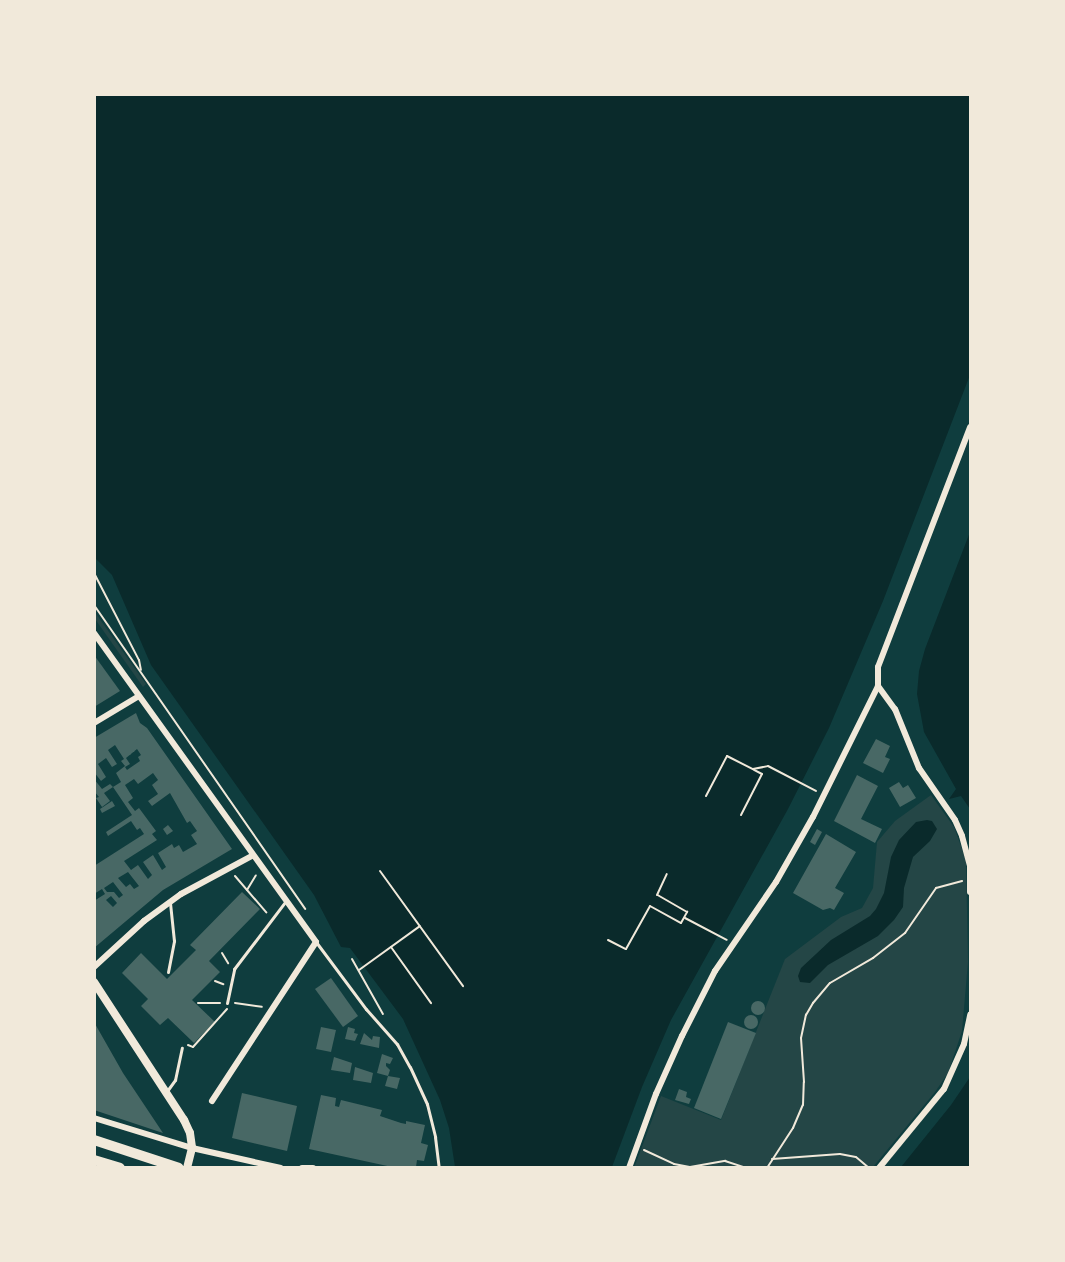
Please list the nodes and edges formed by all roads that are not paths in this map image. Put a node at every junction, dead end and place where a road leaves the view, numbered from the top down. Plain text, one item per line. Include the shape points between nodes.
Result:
1 (970, 427) edge
2 (94, 633) edge
3 (878, 686) junction
4 (139, 696) junction
5 (94, 723) edge
6 (252, 856) junction
7 (970, 879) edge
8 (970, 892) edge
9 (170, 902) junction
10 (285, 902) junction
11 (316, 942) junction
12 (94, 967) edge
13 (168, 972) dead end
14 (94, 982) edge
15 (227, 1003) dead end
16 (970, 1015) edge
17 (182, 1048) road end
18 (166, 1092) junction
19 (212, 1101) dead end
20 (94, 1119) edge
21 (94, 1140) edge
22 (192, 1148) junction
23 (94, 1160) edge
24 (120, 1167) edge
25 (179, 1167) edge
26 (187, 1167) edge
27 (281, 1167) edge
28 (302, 1167) edge
29 (313, 1167) edge
30 (439, 1167) edge
31 (629, 1167) edge
32 (879, 1167) edge

1 - 3 street via 879,667
2 - 4 street
3 - 7 street via 895,709 919,768 955,820 967,849
3 - 31 street via 776,882 716,971 682,1036
4 - 5 street
4 - 6 street
6 - 9 street
6 - 10 street
7 - 8 street
9 - 12 street
9 - 13 lane via 174,940
10 - 11 street
10 - 15 lane via 234,969
11 - 19 street
11 - 30 lane via 410,1066 427,1104
14 - 18 street
16 - 32 street via 964,1044 944,1089
17 - 18 lane via 175,1080
18 - 22 street via 184,1120
20 - 22 street
21 - 25 main road
22 - 26 street
22 - 27 street
23 - 24 main road
28 - 29 street

